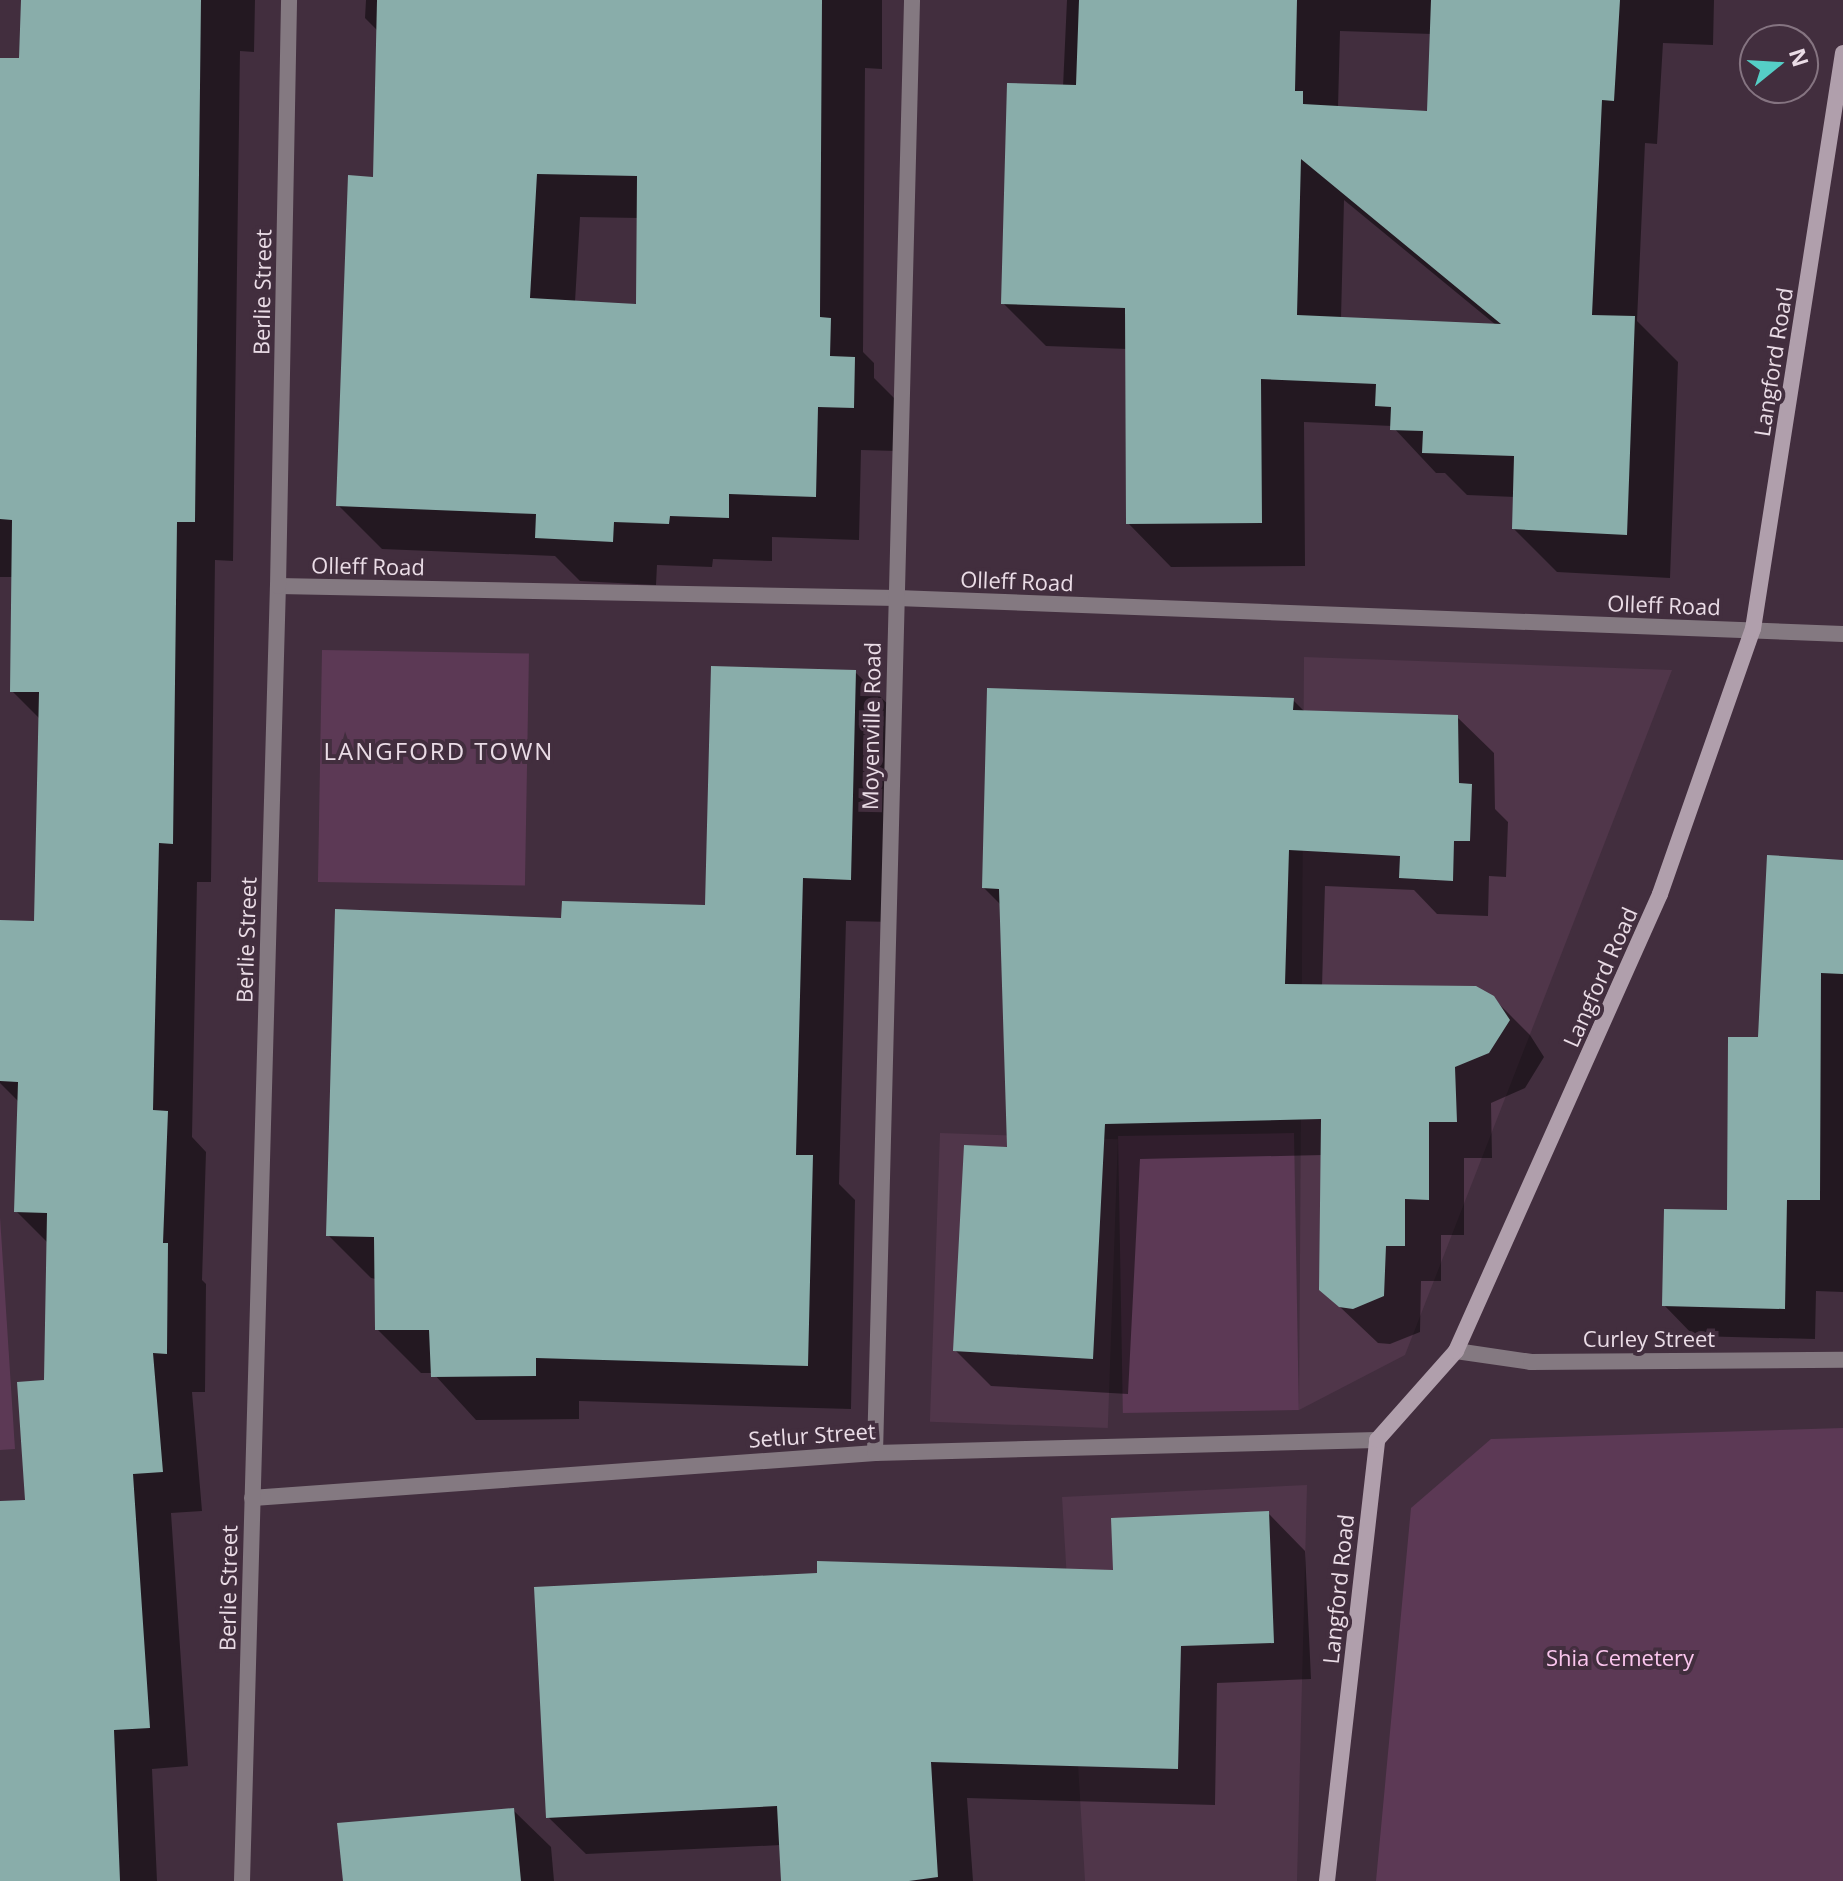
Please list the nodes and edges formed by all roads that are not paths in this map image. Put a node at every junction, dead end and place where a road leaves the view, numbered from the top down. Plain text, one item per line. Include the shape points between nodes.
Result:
1 (289, 0) edge
2 (912, 0) edge
3 (1843, 53) edge
4 (278, 586) junction
5 (897, 598) junction
6 (1753, 629) junction
7 (1843, 634) edge
8 (1456, 1351) junction
9 (1843, 1360) edge
10 (1377, 1440) junction
11 (875, 1453) junction
12 (252, 1498) junction
13 (242, 1881) edge
14 (1327, 1881) edge

1 - 4 street, Berlie Street
2 - 5 street, Moyenville Road
3 - 6 street, Langford Road
4 - 5 street, Olleff Road
4 - 12 street, Berlie Street
5 - 6 street, Olleff Road
5 - 11 street, Moyenville Road
6 - 7 street, Olleff Road
6 - 8 street, Langford Road via 1660,894
8 - 9 street, Curley Street via 1531,1362
8 - 10 street, Langford Road
10 - 11 street, Setlur Street
10 - 14 street, Langford Road
11 - 12 street, Setlur Street
12 - 13 street, Berlie Street

